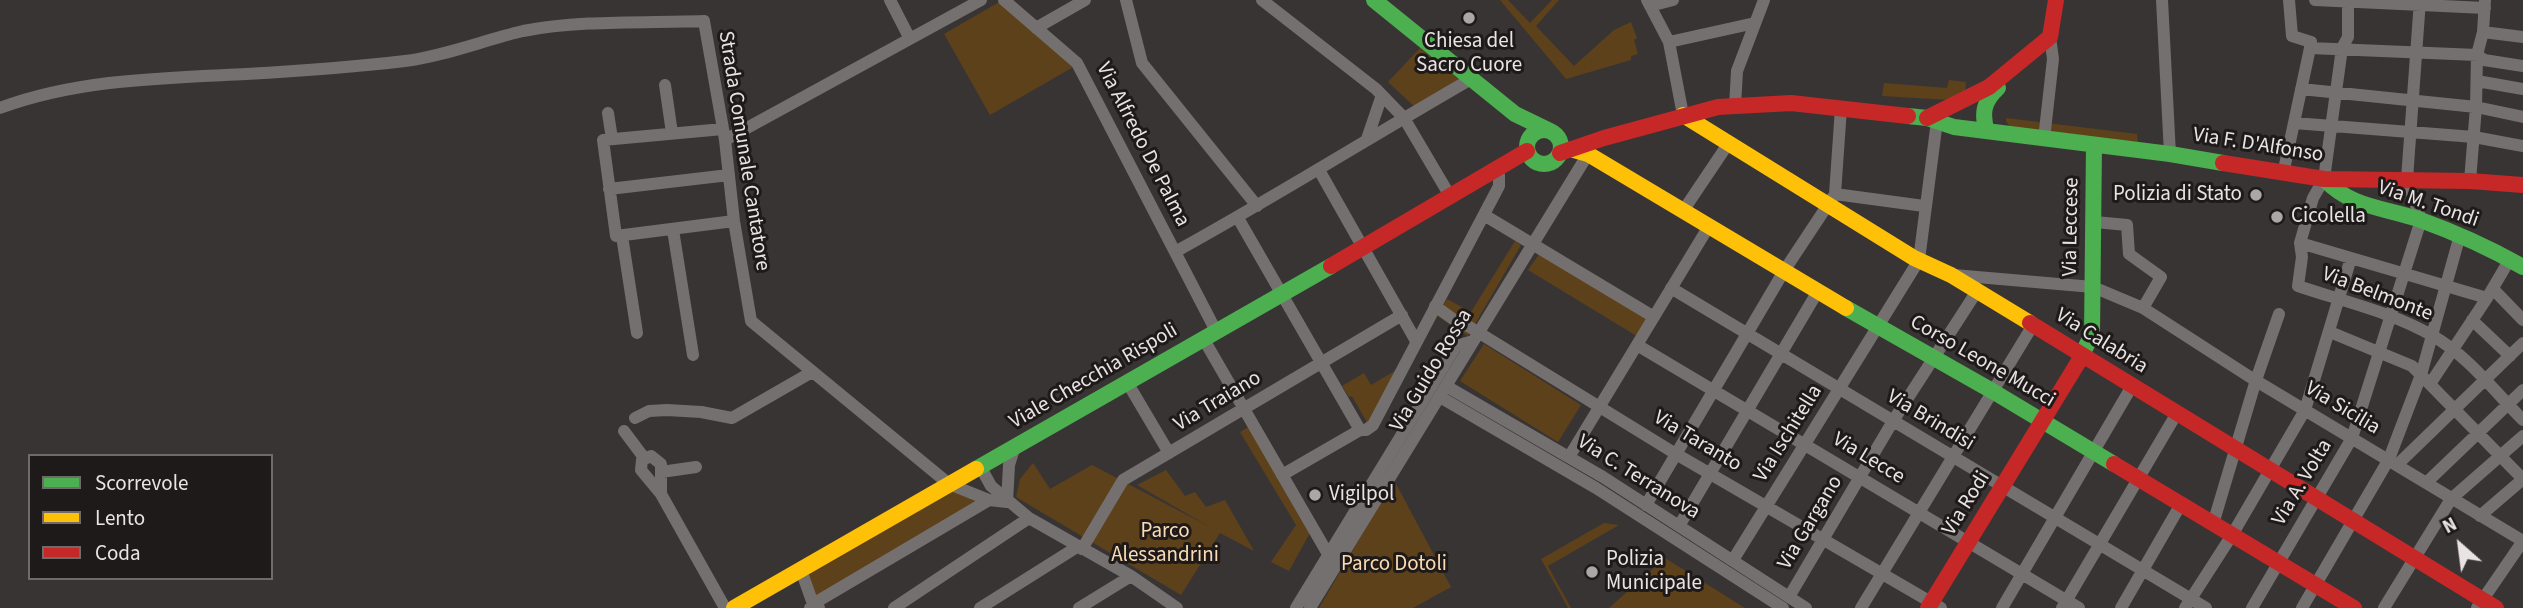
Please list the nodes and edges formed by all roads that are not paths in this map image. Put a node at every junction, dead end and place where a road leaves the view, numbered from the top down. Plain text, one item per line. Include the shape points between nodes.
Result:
1 (890, 0) edge
2 (981, 0) edge
3 (1004, 0) edge
4 (1085, 0) edge
5 (1126, 0) edge
6 (1262, 0) edge
7 (1374, 0) edge
8 (1673, 0) edge
9 (1765, 0) edge
10 (2056, 0) edge
11 (2162, 0) edge
12 (2290, 0) edge
13 (2315, 0) edge
14 (2348, 1) edge
15 (2420, 2) edge
16 (1648, 3) edge
17 (2485, 4) edge
18 (1755, 23) junction
19 (1036, 28) junction
20 (2483, 32) junction
21 (2050, 37) junction
22 (2523, 37) edge
23 (910, 38) junction
24 (1669, 42) junction
25 (2310, 48) junction
26 (2342, 48) junction
27 (2416, 51) junction
28 (2477, 55) junction
29 (2523, 66) edge
30 (1471, 79) junction
31 (2477, 81) junction
32 (665, 85) dead end
33 (2301, 89) junction
34 (2523, 89) edge
35 (2336, 93) junction
36 (1382, 95) junction
37 (2412, 101) junction
38 (1961, 102) junction
39 (1735, 106) junction
40 (2476, 107) junction
41 (0, 108) edge
42 (1841, 108) junction
43 (1710, 109) junction
44 (608, 113) dead end
45 (1982, 113) junction
46 (1516, 114) junction
47 (1684, 115) junction
48 (2523, 117) edge
49 (1404, 118) junction
50 (1932, 120) junction
51 (2294, 123) junction
52 (2331, 126) junction
53 (1967, 128) junction
54 (1987, 131) junction
55 (672, 132) junction
56 (2410, 132) junction
57 (1553, 133) junction
58 (1713, 134) junction
59 (724, 135) junction
60 (2474, 137) junction
61 (1604, 138) junction
62 (612, 139) junction
63 (1367, 139) junction
64 (2044, 139) junction
65 (1728, 144) junction
66 (2094, 145) junction
67 (2523, 146) edge
68 (1531, 150) junction
69 (1574, 153) junction
70 (2170, 154) junction
71 (1319, 170) junction
72 (2283, 174) junction
73 (729, 175) junction
74 (1499, 175) junction
75 (2324, 179) junction
76 (2407, 179) junction
77 (2470, 181) junction
78 (1475, 183) junction
79 (2523, 186) edge
80 (610, 189) junction
81 (1450, 196) junction
82 (1833, 199) junction
83 (1257, 206) junction
84 (1924, 206) junction
85 (1683, 211) junction
86 (1483, 215) junction
87 (1238, 218) junction
88 (2421, 220) junction
89 (734, 221) junction
90 (2095, 222) junction
91 (1709, 226) junction
92 (673, 230) junction
93 (2460, 235) junction
94 (622, 236) junction
95 (2300, 243) junction
96 (1531, 245) junction
97 (1363, 246) junction
98 (1175, 252) junction
99 (2351, 258) junction
100 (1919, 260) junction
101 (2517, 263) edge
102 (1784, 271) junction
103 (2403, 274) junction
104 (1951, 275) junction
105 (2446, 286) junction
106 (2092, 287) junction
107 (1671, 288) junction
108 (1818, 291) junction
109 (1977, 291) junction
110 (2490, 293) junction
111 (1280, 294) junction
112 (2340, 300) junction
113 (1435, 306) junction
114 (2143, 308) junction
115 (2279, 314) dead end
116 (1402, 315) junction
117 (1654, 317) junction
118 (2391, 317) junction
119 (2472, 320) junction
120 (2523, 320) edge
121 (2034, 325) junction
122 (1878, 327) junction
123 (636, 332) dead end
124 (2330, 332) junction
125 (1209, 334) junction
126 (1747, 334) junction
127 (2432, 335) junction
128 (1476, 337) junction
129 (1416, 341) junction
130 (2523, 343) edge
131 (1636, 345) junction
132 (2452, 349) junction
133 (2379, 351) junction
134 (1780, 354) junction
135 (693, 355) dead end
136 (2082, 356) junction
137 (2510, 356) junction
138 (1933, 359) junction
139 (1323, 362) junction
140 (812, 372) junction
141 (2425, 379) junction
142 (2256, 380) junction
143 (1127, 382) junction
144 (2485, 382) junction
145 (2132, 386) junction
146 (1839, 389) junction
147 (1714, 390) junction
148 (2523, 390) edge
149 (1443, 391) junction
150 (1994, 392) junction
151 (2508, 405) junction
152 (1600, 406) junction
153 (1244, 410) junction
154 (1747, 410) junction
155 (2305, 410) junction
156 (2455, 410) junction
157 (2177, 413) junction
158 (635, 418) dead end
159 (2523, 420) edge
160 (1893, 421) junction
161 (2043, 422) junction
162 (1360, 430) junction
163 (624, 431) dead end
164 (2478, 433) junction
165 (2523, 436) edge
166 (2352, 438) junction
167 (1805, 444) junction
168 (1015, 446) junction
169 (2236, 449) junction
170 (2093, 452) junction
171 (1169, 453) junction
172 (1676, 454) junction
173 (2501, 456) junction
174 (1569, 457) junction
175 (1954, 457) junction
176 (645, 459) junction
177 (2393, 462) junction
178 (980, 466) junction
179 (696, 467) dead end
180 (2270, 470) junction
181 (661, 472) junction
182 (1710, 473) junction
183 (1282, 475) junction
184 (1860, 478) junction
185 (2138, 479) junction
186 (2523, 479) edge
187 (2426, 483) junction
188 (949, 484) junction
189 (2002, 487) junction
190 (661, 494) junction
191 (2317, 499) junction
192 (2451, 499) junction
193 (989, 500) junction
194 (1007, 502) junction
195 (1638, 504) junction
196 (2181, 504) junction
197 (1766, 506) junction
198 (1920, 513) junction
199 (2480, 516) junction
200 (1028, 518) junction
201 (2055, 518) junction
202 (2354, 520) junction
203 (1622, 521) dead end
204 (2213, 524) junction
205 (1679, 526) junction
206 (2232, 535) junction
207 (1823, 540) junction
208 (1969, 541) junction
209 (2523, 541) edge
210 (2099, 545) junction
211 (1080, 548) junction
212 (1328, 555) junction
213 (2414, 558) junction
214 (1732, 561) junction
215 (2278, 563) junction
216 (1335, 567) junction
217 (800, 570) junction
218 (2143, 570) junction
219 (2022, 573) junction
220 (1882, 574) junction
221 (1131, 576) junction
222 (2315, 584) junction
223 (1786, 603) edge
224 (2188, 603) edge
225 (2064, 604) edge
226 (2485, 605) edge
227 (743, 606) edge
228 (1933, 606) edge
229 (814, 607) edge
230 (725, 608) edge
231 (894, 608) edge
232 (980, 608) edge
233 (1079, 608) edge
234 (1177, 608) edge
235 (1296, 608) edge
236 (1310, 608) edge
237 (1806, 608) edge
238 (1861, 608) edge
239 (2002, 608) edge
240 (2079, 608) edge
241 (2121, 608) edge
242 (2206, 608) edge
243 (2252, 608) edge
244 (2302, 608) edge
245 (2354, 608) edge
246 (2384, 608) edge

1 - 23 street
2 - 23 street
3 - 19 street, Via Alfredo De Palma
4 - 19 street
5 - 83 street via 1142,63
6 - 36 street
7 - 30 street
8 - 16 street
9 - 18 street
10 - 21 street
11 - 70 street
12 - 25 street via 2292,36 2311,41
13 - 14 street
14 - 15 street
14 - 26 street, Via Belmonte via 2348,37
15 - 17 street
15 - 27 street
16 - 24 street
17 - 20 street
18 - 24 street
18 - 39 street via 1737,71
19 - 98 street, Via Alfredo De Palma via 1077,62
20 - 22 street
20 - 28 street
21 - 38 street via 1989,87
21 - 45 street via 2032,61 1989,96
21 - 64 street via 2053,59
23 - 59 street
24 - 47 street
25 - 26 street
25 - 33 street
26 - 27 street
26 - 35 street, Via Belmonte
27 - 28 street
27 - 37 street
28 - 29 street
28 - 31 street
30 - 46 street
30 - 49 street
31 - 34 street
31 - 40 street
32 - 55 street
33 - 35 street
33 - 51 street
35 - 37 street
35 - 52 street, Via Belmonte
36 - 49 street
36 - 63 street
37 - 40 street
37 - 56 street
38 - 45 street via 1975,102
38 - 50 street
38 - 53 street via 1955,118
39 - 42 street, Viale Checchia Rispoli via 1791,103
39 - 43 street, Viale Checchia Rispoli
40 - 48 street
40 - 60 street
41 - 59 street, Strada Comunale Cantatore via 58,92 126,82 407,61 554,27 704,21
42 - 50 street, Viale Checchia Rispoli
42 - 82 street
43 - 47 street, Viale Checchia Rispoli
43 - 58 street
44 - 62 street
45 - 53 street via 1978,125
45 - 54 street
46 - 57 street
46 - 68 street
47 - 58 street, Via Calabria
47 - 61 street, Viale Checchia Rispoli
49 - 63 street
49 - 81 street
50 - 53 street, Viale Checchia Rispoli
50 - 84 street
51 - 52 street
51 - 72 street
52 - 56 street
52 - 75 street, Via Belmonte
53 - 54 street, Via F. D'Alfonso
54 - 64 street, Via F. D'Alfonso
55 - 59 street
55 - 62 street
56 - 60 street
56 - 76 street
57 - 61 street, Viale Checchia Rispoli
57 - 68 street, Viale Checchia Rispoli via 1539,131
57 - 69 street
58 - 65 street, Via Calabria
59 - 73 street, Strada Comunale Cantatore
60 - 67 street
60 - 77 street
61 - 69 street, Viale Checchia Rispoli
62 - 80 street via 603,140
63 - 71 street
64 - 66 street, Via F. D'Alfonso
65 - 82 street, Via Calabria via 1779,176
65 - 85 street
66 - 70 street, Via F. D'Alfonso
66 - 90 street, Via Leccese
68 - 69 street, Viale Checchia Rispoli via 1548,164
68 - 74 street, Viale Checchia Rispoli
68 - 78 street, Viale Checchia Rispoli
69 - 85 street, Corso Leone Mucci
69 - 96 street, Via Guido Rossa
70 - 72 street, Via F. D'Alfonso
71 - 83 street
71 - 97 street
72 - 75 street, Via F. D'Alfonso
73 - 80 street
73 - 89 street, Strada Comunale Cantatore
74 - 78 street, Viale Checchia Rispoli
74 - 86 street via 1499,186
75 - 76 street, Via F. D'Alfonso
75 - 88 street, Via M. Tondi via 2334,192 2372,209
75 - 95 street, Via Belmonte
76 - 77 street, Via F. D'Alfonso
76 - 88 street
77 - 79 street, Via F. D'Alfonso
78 - 81 street, Viale Checchia Rispoli
80 - 94 street via 616,236
81 - 97 street, Viale Checchia Rispoli
82 - 84 street
82 - 100 street, Via Calabria
82 - 102 street
83 - 87 street
84 - 100 street
85 - 91 street, Corso Leone Mucci
86 - 96 street
86 - 113 street
87 - 98 street
87 - 111 street
88 - 93 street, Via M. Tondi
88 - 103 street, Via A. Volta
89 - 92 street
89 - 140 street, Strada Comunale Cantatore via 751,321
90 - 106 street, Via Leccese
90 - 114 street via 2127,225 2129,254 2161,277
91 - 102 street, Corso Leone Mucci
91 - 107 street
92 - 94 street
92 - 135 street
93 - 101 street, Via M. Tondi
93 - 105 street
94 - 123 street
95 - 99 street
95 - 112 street, Via Belmonte via 2298,286
96 - 117 street
96 - 128 street, Via Guido Rossa
97 - 111 street, Viale Checchia Rispoli
97 - 116 street
98 - 125 street, Via Alfredo De Palma
99 - 103 street
99 - 112 street
100 - 104 street, Via Calabria
100 - 122 street, Via Ischitella
101 - 110 street
102 - 108 street, Corso Leone Mucci
102 - 126 street
103 - 105 street
103 - 118 street, Via A. Volta
104 - 106 street, Via Sicilia
104 - 109 street, Via Calabria
105 - 110 street
105 - 127 street
106 - 114 street, Via Sicilia
106 - 136 street, Via Leccese via 2092,334
107 - 117 street
107 - 126 street, Via Brindisi
108 - 122 street, Corso Leone Mucci
108 - 134 street
109 - 121 street, Via Calabria
109 - 138 street, Via Gargano
110 - 119 street
110 - 120 street
111 - 125 street, Viale Checchia Rispoli
111 - 139 street
112 - 118 street, Via Belmonte
112 - 124 street
113 - 128 street, Via Taranto
113 - 129 street
114 - 142 street, Via Sicilia
115 - 142 street
116 - 129 street
116 - 139 street, Via Traiano
117 - 131 street
118 - 127 street, Via Belmonte
118 - 133 street, Via A. Volta
119 - 132 street
119 - 137 street
121 - 136 street, Via Calabria
121 - 150 street
122 - 138 street, Corso Leone Mucci
122 - 146 street, Via Ischitella
124 - 133 street
124 - 155 street
125 - 143 street, Viale Checchia Rispoli
125 - 153 street, Via Alfredo De Palma
126 - 134 street, Via Brindisi
126 - 147 street
127 - 132 street, Via Belmonte
127 - 141 street
128 - 149 street, Via Guido Rossa
128 - 152 street, Via Taranto
128 - 212 street via 1456,345
129 - 162 street via 1373,425
130 - 137 street
131 - 147 street, Via Lecce
131 - 152 street
132 - 141 street
132 - 144 street, Via Belmonte
133 - 141 street via 2412,366
133 - 166 street, Via A. Volta
134 - 146 street, Via Brindisi
134 - 154 street
136 - 145 street, Via Calabria
136 - 161 street, Via Leccese
137 - 144 street
138 - 150 street, Corso Leone Mucci
138 - 160 street, Via Gargano
139 - 153 street, Via Traiano
139 - 162 street
140 - 158 street via 732,418 667,410
140 - 188 street, Strada Comunale Cantatore
141 - 156 street
141 - 177 street
142 - 155 street, Via Sicilia
142 - 169 street
143 - 168 street, Viale Checchia Rispoli
143 - 171 street
144 - 151 street, Via Belmonte
144 - 156 street
145 - 157 street, Via Calabria
145 - 170 street
146 - 160 street, Via Brindisi
146 - 167 street, Via Ischitella
147 - 154 street, Via Lecce
147 - 172 street
148 - 151 street
149 - 174 street, Via C. Terranova
149 - 195 street
149 - 216 street, Via Guido Rossa
150 - 161 street, Corso Leone Mucci
150 - 175 street
151 - 159 street, Via Belmonte
151 - 164 street
152 - 172 street, Via Taranto
152 - 174 street
153 - 171 street, Via Traiano
153 - 183 street, Via Alfredo De Palma
154 - 167 street, Via Lecce
154 - 182 street
155 - 166 street, Via Sicilia
155 - 180 street
156 - 164 street
156 - 177 street
157 - 169 street, Via Calabria
157 - 185 street
160 - 175 street, Via Brindisi
160 - 184 street, Via Gargano
161 - 170 street, Corso Leone Mucci
161 - 189 street, Via Rodi
162 - 183 street
163 - 176 street
164 - 173 street
164 - 187 street
165 - 173 street
166 - 177 street, Via Sicilia
166 - 191 street, Via A. Volta
167 - 184 street, Via Lecce
167 - 197 street, Via Ischitella
168 - 178 street, Viale Checchia Rispoli
168 - 194 street
169 - 180 street, Via Calabria
169 - 204 street
170 - 185 street, Corso Leone Mucci
170 - 201 street
171 - 211 street, Via Traiano via 1123,480
172 - 182 street, Via Taranto
172 - 195 street
173 - 186 street
173 - 192 street
174 - 195 street, Via C. Terranova
175 - 189 street, Via Brindisi
175 - 198 street
176 - 181 street via 651,456 661,464
176 - 190 street via 641,470
177 - 187 street, Via Sicilia
177 - 202 street
178 - 188 street, Viale Checchia Rispoli
178 - 194 street via 990,486
179 - 181 street
180 - 191 street, Via Calabria
180 - 206 street
181 - 190 street
182 - 197 street, Via Taranto
182 - 205 street
183 - 212 street, Via Alfredo De Palma
184 - 198 street, Via Lecce
184 - 207 street, Via Gargano
185 - 196 street, Corso Leone Mucci
185 - 210 street
186 - 199 street
187 - 192 street, Via Sicilia
188 - 193 street, Strada Comunale Cantatore
188 - 217 street, Viale Checchia Rispoli
189 - 201 street, Via Brindisi
189 - 208 street, Via Rodi
190 - 230 street
191 - 202 street, Via Calabria
191 - 215 street, Via A. Volta
192 - 199 street, Via Sicilia
192 - 213 street
193 - 194 street, Strada Comunale Cantatore
193 - 229 street
194 - 200 street
195 - 203 street
195 - 205 street, Via C. Terranova
195 - 223 street
196 - 204 street, Corso Leone Mucci
196 - 218 street
197 - 207 street, Via Taranto
197 - 214 street, Via Ischitella
198 - 208 street, Via Lecce
198 - 220 street
199 - 209 street, Via Sicilia
200 - 211 street
200 - 231 street
201 - 210 street, Via Brindisi
201 - 219 street
202 - 213 street, Via Calabria
202 - 222 street
204 - 206 street, Corso Leone Mucci
205 - 214 street, Via C. Terranova
206 - 215 street, Corso Leone Mucci
206 - 224 street
207 - 220 street, Via Taranto
207 - 223 street, Via Gargano
208 - 219 street, Via Lecce
208 - 228 street, Via Rodi
209 - 226 street
210 - 218 street, Via Brindisi
210 - 225 street
211 - 221 street
211 - 232 street
212 - 216 street, Via Alfredo De Palma
212 - 235 street
213 - 226 street, Via Calabria
213 - 246 street
214 - 223 street, Via C. Terranova
215 - 222 street, Corso Leone Mucci
215 - 243 street, Via A. Volta
216 - 236 street, Via Guido Rossa
217 - 227 street, Viale Checchia Rispoli
217 - 229 street
218 - 224 street, Via Brindisi
218 - 241 street
219 - 225 street, Via Lecce
219 - 239 street
220 - 228 street, Via Taranto
220 - 238 street
221 - 233 street
221 - 234 street
222 - 244 street
222 - 245 street, Corso Leone Mucci
223 - 237 street, Via C. Terranova
224 - 242 street, Via Brindisi
225 - 240 street, Via Lecce

